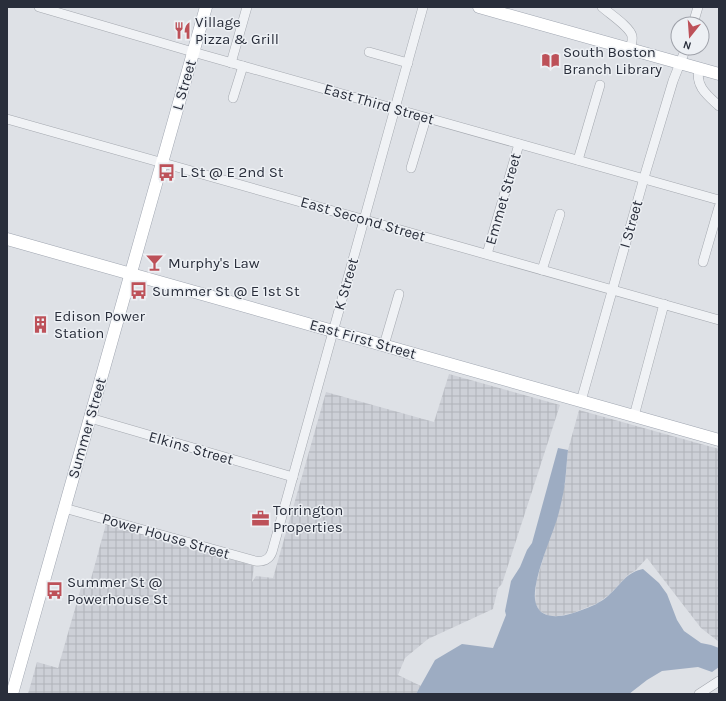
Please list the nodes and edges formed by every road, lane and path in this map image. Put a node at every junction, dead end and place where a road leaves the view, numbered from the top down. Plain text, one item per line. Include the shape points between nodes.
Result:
1 (39, 7) edge
2 (206, 7) edge
3 (247, 7) edge
4 (423, 7) edge
5 (479, 7) edge
6 (602, 7) edge
7 (630, 49) junction
8 (193, 52) junction
9 (369, 52) dead end
10 (683, 56) edge
11 (231, 63) junction
12 (408, 63) junction
13 (680, 63) junction
14 (243, 66) junction
15 (700, 69) junction
16 (719, 74) edge
17 (600, 85) dead end
18 (233, 98) dead end
19 (719, 106) edge
20 (395, 109) junction
21 (7, 118) edge
22 (426, 118) junction
23 (519, 144) junction
24 (578, 160) junction
25 (162, 162) junction
26 (411, 168) dead end
27 (643, 179) junction
28 (719, 200) edge
29 (719, 207) edge
30 (560, 214) dead end
31 (364, 219) junction
32 (7, 239) edge
33 (487, 254) junction
34 (703, 262) dead end
35 (542, 270) junction
36 (131, 273) junction
37 (612, 289) junction
38 (399, 294) dead end
39 (664, 304) junction
40 (719, 320) edge
41 (333, 331) junction
42 (384, 345) junction
43 (581, 401) junction
44 (634, 416) junction
45 (90, 418) junction
46 (719, 440) edge
47 (293, 477) junction
48 (64, 508) junction
49 (267, 560) joint
50 (719, 681) edge
51 (12, 694) edge
52 (699, 694) edge

1 - 8 street, East Third Street
2 - 8 main road, L Street
3 - 11 street
4 - 12 street, K Street
5 - 7 main road
6 - 7 street via 631,33
7 - 13 main road
8 - 11 street, East Third Street
8 - 25 main road, L Street
9 - 12 street
10 - 13 street, I Street
11 - 14 street, East Third Street
12 - 20 street, K Street
13 - 15 main road
13 - 27 street, I Street via 672,81
14 - 18 street
14 - 20 street, East Third Street
15 - 16 main road
15 - 19 street via 700,86
17 - 24 street
20 - 22 street, East Third Street
20 - 31 street, K Street
21 - 25 street, East Second Street
22 - 23 street, East Third Street
22 - 26 street
23 - 24 street, East Third Street
23 - 33 street, Emmet Street
24 - 27 street, East Third Street
25 - 31 street, East Second Street
25 - 36 main road, Summer Street
27 - 28 street, East Third Street
27 - 37 street, I Street
29 - 34 street
30 - 35 street
31 - 33 street, East Second Street
31 - 41 street, K Street
32 - 36 main road, East First Street
33 - 35 street, East Second Street
35 - 37 street, East Second Street
36 - 41 main road, East First Street
36 - 45 main road, Summer Street
37 - 39 street, East Second Street
37 - 43 street, I Street
38 - 42 street
39 - 40 street, East Second Street
39 - 44 street
41 - 42 main road, East First Street
41 - 47 street, K Street
42 - 43 main road, East First Street
43 - 44 main road, East First Street
44 - 46 main road, East First Street
45 - 47 street, Elkins Street
45 - 48 main road, Summer Street
47 - 49 street, K Street via 272,554
48 - 49 street, Power House Street via 255,561
48 - 51 main road, Summer Street
50 - 52 street

